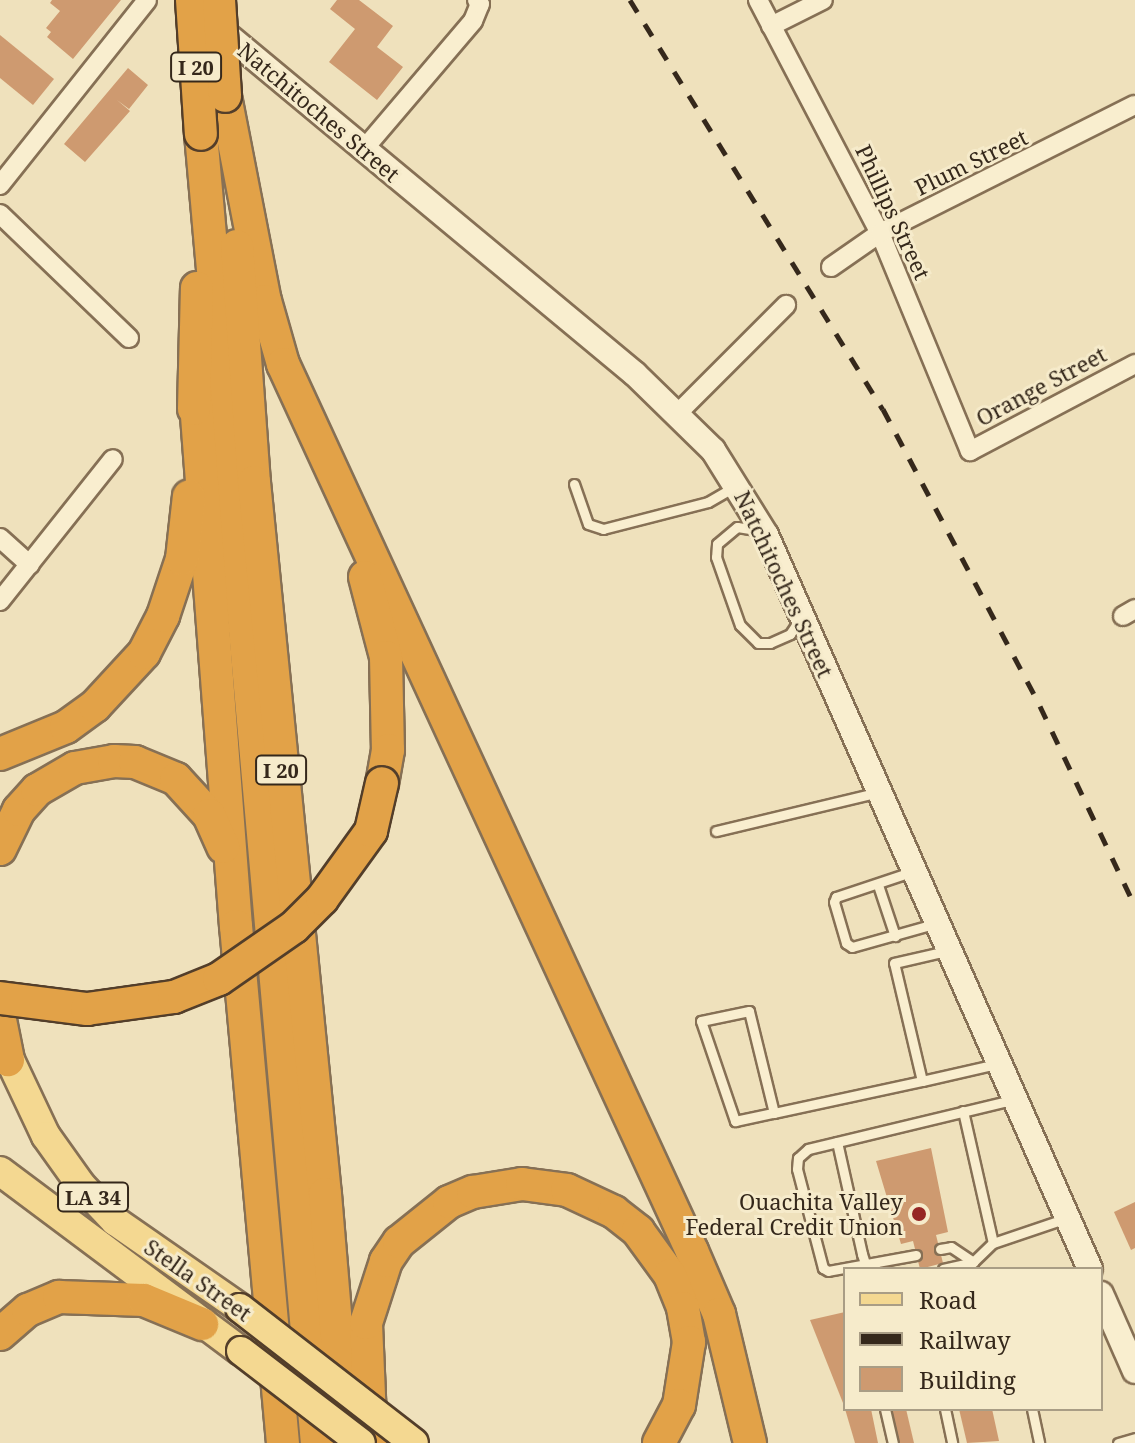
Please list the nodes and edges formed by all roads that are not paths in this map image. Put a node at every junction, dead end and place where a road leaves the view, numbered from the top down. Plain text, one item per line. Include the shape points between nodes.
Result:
1 (147, 0) edge
2 (185, 0) edge
3 (192, 0) edge
4 (219, 0) edge
5 (758, 0) edge
6 (823, 0) edge
7 (478, 2) edge
8 (771, 26) junction
9 (225, 96) junction
10 (1135, 105) edge
11 (201, 134) junction
12 (364, 149) junction
13 (0, 185) edge
14 (0, 214) edge
15 (880, 233) junction
16 (831, 267) dead end
17 (786, 305) dead end
18 (129, 338) dead end
19 (283, 364) junction
20 (1135, 364) edge
21 (195, 390) junction
22 (678, 413) junction
23 (970, 451) joint
24 (113, 459) dead end
25 (735, 481) junction
26 (574, 484) dead end
27 (766, 535) junction
28 (0, 538) edge
29 (30, 565) junction
30 (0, 601) edge
31 (802, 616) junction
32 (0, 754) edge
33 (880, 793) junction
34 (716, 831) dead end
35 (0, 849) edge
36 (915, 872) junction
37 (878, 885) junction
38 (937, 922) junction
39 (236, 926) junction
40 (895, 936) junction
41 (949, 950) junction
42 (0, 998) edge
43 (0, 1020) edge
44 (4, 1049) edge
45 (999, 1063) junction
46 (922, 1081) junction
47 (1015, 1099) junction
48 (963, 1111) junction
49 (774, 1113) junction
50 (837, 1142) junction
51 (0, 1171) edge
52 (1067, 1218) junction
53 (993, 1243) junction
54 (940, 1249) dead end
55 (916, 1255) dead end
56 (973, 1262) junction
57 (865, 1263) junction
58 (872, 1267) edge
59 (952, 1267) edge
60 (1089, 1267) edge
61 (1103, 1299) edge
62 (202, 1324) junction
63 (0, 1334) edge
64 (1135, 1371) edge
65 (885, 1411) edge
66 (945, 1411) edge
67 (1032, 1411) edge
68 (280, 1434) edge
69 (1135, 1438) edge
70 (317, 1443) edge
71 (346, 1443) edge
72 (361, 1443) edge
73 (371, 1443) edge
74 (414, 1443) edge
75 (659, 1443) edge
76 (750, 1443) edge
77 (893, 1443) edge
78 (952, 1443) edge
79 (1039, 1443) edge
80 (1120, 1443) edge

1 - 13 street
2 - 12 street, Natchitoches Street
3 - 11 highway, I 20, bridge
4 - 9 highway, I 20, bridge
5 - 8 street, Phillips Street
6 - 8 street
7 - 12 street via 473,21
8 - 15 street, Phillips Street
9 - 19 highway via 265,301
9 - 71 highway, I 20 via 254,482
10 - 15 street, Plum Street
11 - 21 highway
11 - 70 highway, I 20
12 - 22 street, Natchitoches Street
14 - 18 street
15 - 16 street, Plum Street
15 - 23 street, Phillips Street
17 - 22 street
19 - 42 highway, bridge via 352,535 386,657 388,750 371,831 322,899 294,927 219,979 174,997 87,1009
19 - 76 highway via 692,1251 719,1314
20 - 23 street, Orange Street
21 - 32 highway via 182,559 144,653 95,706 66,727
21 - 39 highway
22 - 25 street, Natchitoches Street
24 - 29 street
25 - 26 lane via 731,491 708,502 603,529 588,524
25 - 27 street, Natchitoches Street
27 - 31 street, Natchitoches Street
27 - 31 lane via 737,527 717,544 716,557 740,625 758,643 770,643 790,634
28 - 29 street
29 - 30 street
31 - 33 street, Natchitoches Street
33 - 34 lane
33 - 36 street, Natchitoches Street
35 - 39 highway via 19,810 55,776 93,762 135,762 176,779 209,815 227,862
36 - 37 lane
36 - 38 street, Natchitoches Street
37 - 40 lane
37 - 40 lane via 836,897 846,943 852,947
38 - 40 lane
38 - 41 street, Natchitoches Street
39 - 68 highway
41 - 45 street, Natchitoches Street
41 - 46 lane via 894,963
43 - 44 highway
44 - 74 main road, Stella Street / LA 34, bridge via 46,1136 115,1221 240,1308
45 - 46 lane
45 - 47 street, Natchitoches Street
46 - 49 lane
47 - 48 lane
47 - 52 street, Natchitoches Street
48 - 50 lane
48 - 53 lane
49 - 49 lane via 735,1121 701,1021 749,1011
50 - 57 lane
50 - 57 lane via 808,1149 798,1158 797,1169 823,1268
51 - 62 main road, Stella Street / LA 34
52 - 53 lane
52 - 60 street, Natchitoches Street
53 - 56 lane
54 - 56 lane via 951,1247
55 - 57 lane
56 - 59 lane
57 - 58 lane
61 - 64 street
62 - 63 highway via 144,1300 59,1297 28,1310
62 - 72 main road, Stella Street / LA 34, bridge
65 - 77 lane
66 - 78 lane
67 - 79 lane
69 - 80 lane
73 - 75 highway via 366,1323 386,1261 399,1242 449,1202 522,1184 567,1190 614,1212 638,1231 670,1275 689,1342 679,1405

